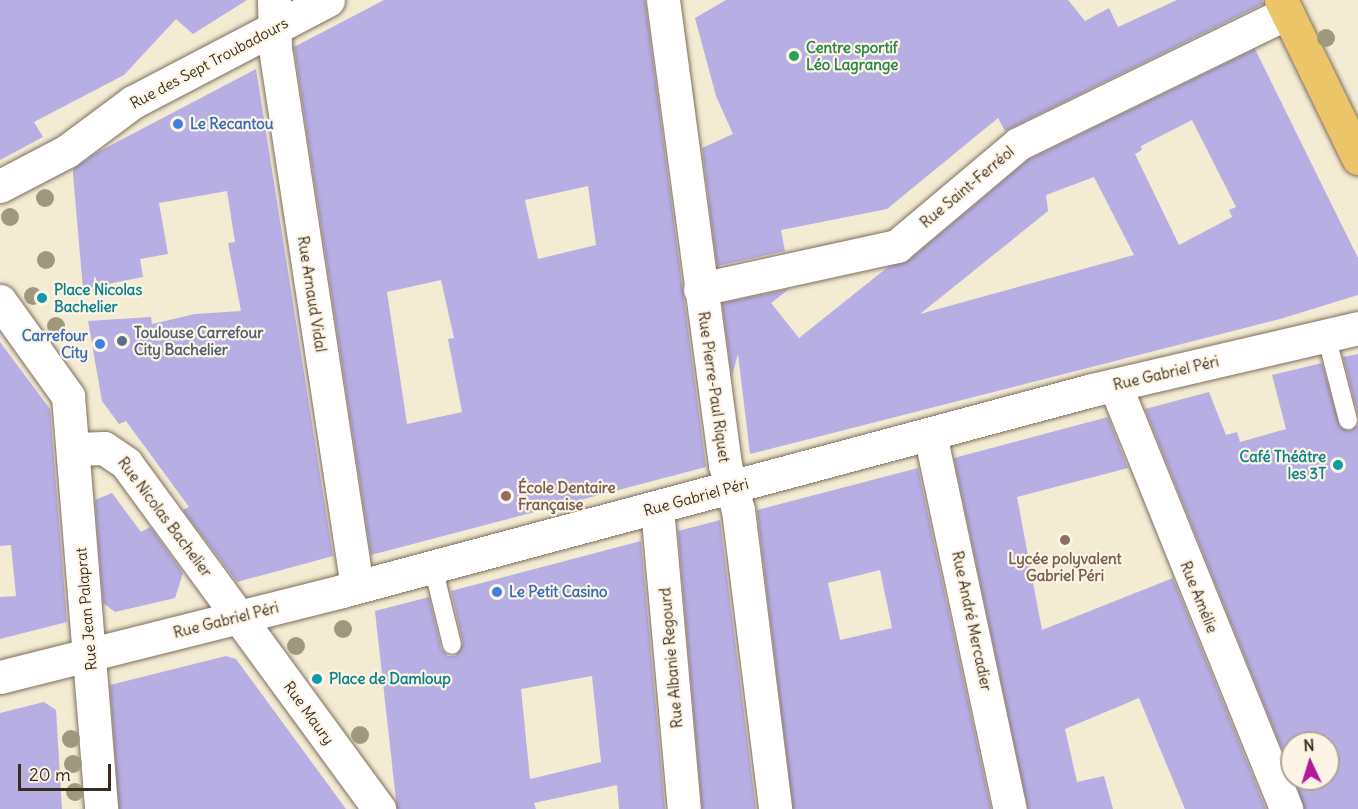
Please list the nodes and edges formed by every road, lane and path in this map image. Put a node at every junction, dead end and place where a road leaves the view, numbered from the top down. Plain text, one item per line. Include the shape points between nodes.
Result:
1 (328, 0) edge
2 (663, 0) edge
3 (1284, 6) edge
4 (275, 14) edge
5 (1358, 158) edge
6 (0, 186) edge
7 (699, 289) junction
8 (0, 301) edge
9 (1358, 328) edge
10 (1326, 336) junction
11 (1115, 385) junction
12 (1348, 420) dead end
13 (930, 435) junction
14 (74, 448) junction
15 (732, 488) junction
16 (657, 508) junction
17 (433, 567) junction
18 (357, 587) junction
19 (239, 617) junction
20 (452, 645) dead end
21 (90, 654) junction
22 (0, 677) edge
23 (101, 809) edge
24 (379, 809) edge
25 (684, 809) edge
26 (775, 809) edge
27 (1010, 809) edge
28 (1286, 809) edge

1 - 4 street, Rue des Sept Troubadours
2 - 7 street, Rue Pierre-Paul Riquet
3 - 5 main road
3 - 7 street, Rue Saint-Ferréol via 1018,144 897,246
4 - 6 street, Rue des Sept Troubadours via 133,102 67,150
4 - 18 street, Rue Arnaud Vidal via 275,48
7 - 15 street, Rue Pierre-Paul Riquet
8 - 14 street, Rue Jean Palaprat via 59,379 70,408
9 - 10 street, Rue Gabriel Péri
10 - 11 street, Rue Gabriel Péri
10 - 12 lane
11 - 13 street, Rue Gabriel Péri
11 - 28 street, Rue Amélie
13 - 15 street, Rue Gabriel Péri
13 - 27 street, Rue André Mercadier
14 - 19 street, Rue Nicolas Bachelier via 104,448 118,454
14 - 21 street, Rue Jean Palaprat
15 - 16 street, Rue Gabriel Péri
15 - 26 street, Rue Pierre-Paul Riquet via 738,510
16 - 17 street, Rue Gabriel Péri
16 - 25 street, Rue Albanie Regourd
17 - 18 street, Rue Gabriel Péri
17 - 20 lane
18 - 19 street, Rue Gabriel Péri
19 - 21 street, Rue Gabriel Péri
19 - 24 street, Rue Maury
21 - 22 street, Rue Gabriel Péri
21 - 23 street, Rue Jean Palaprat

